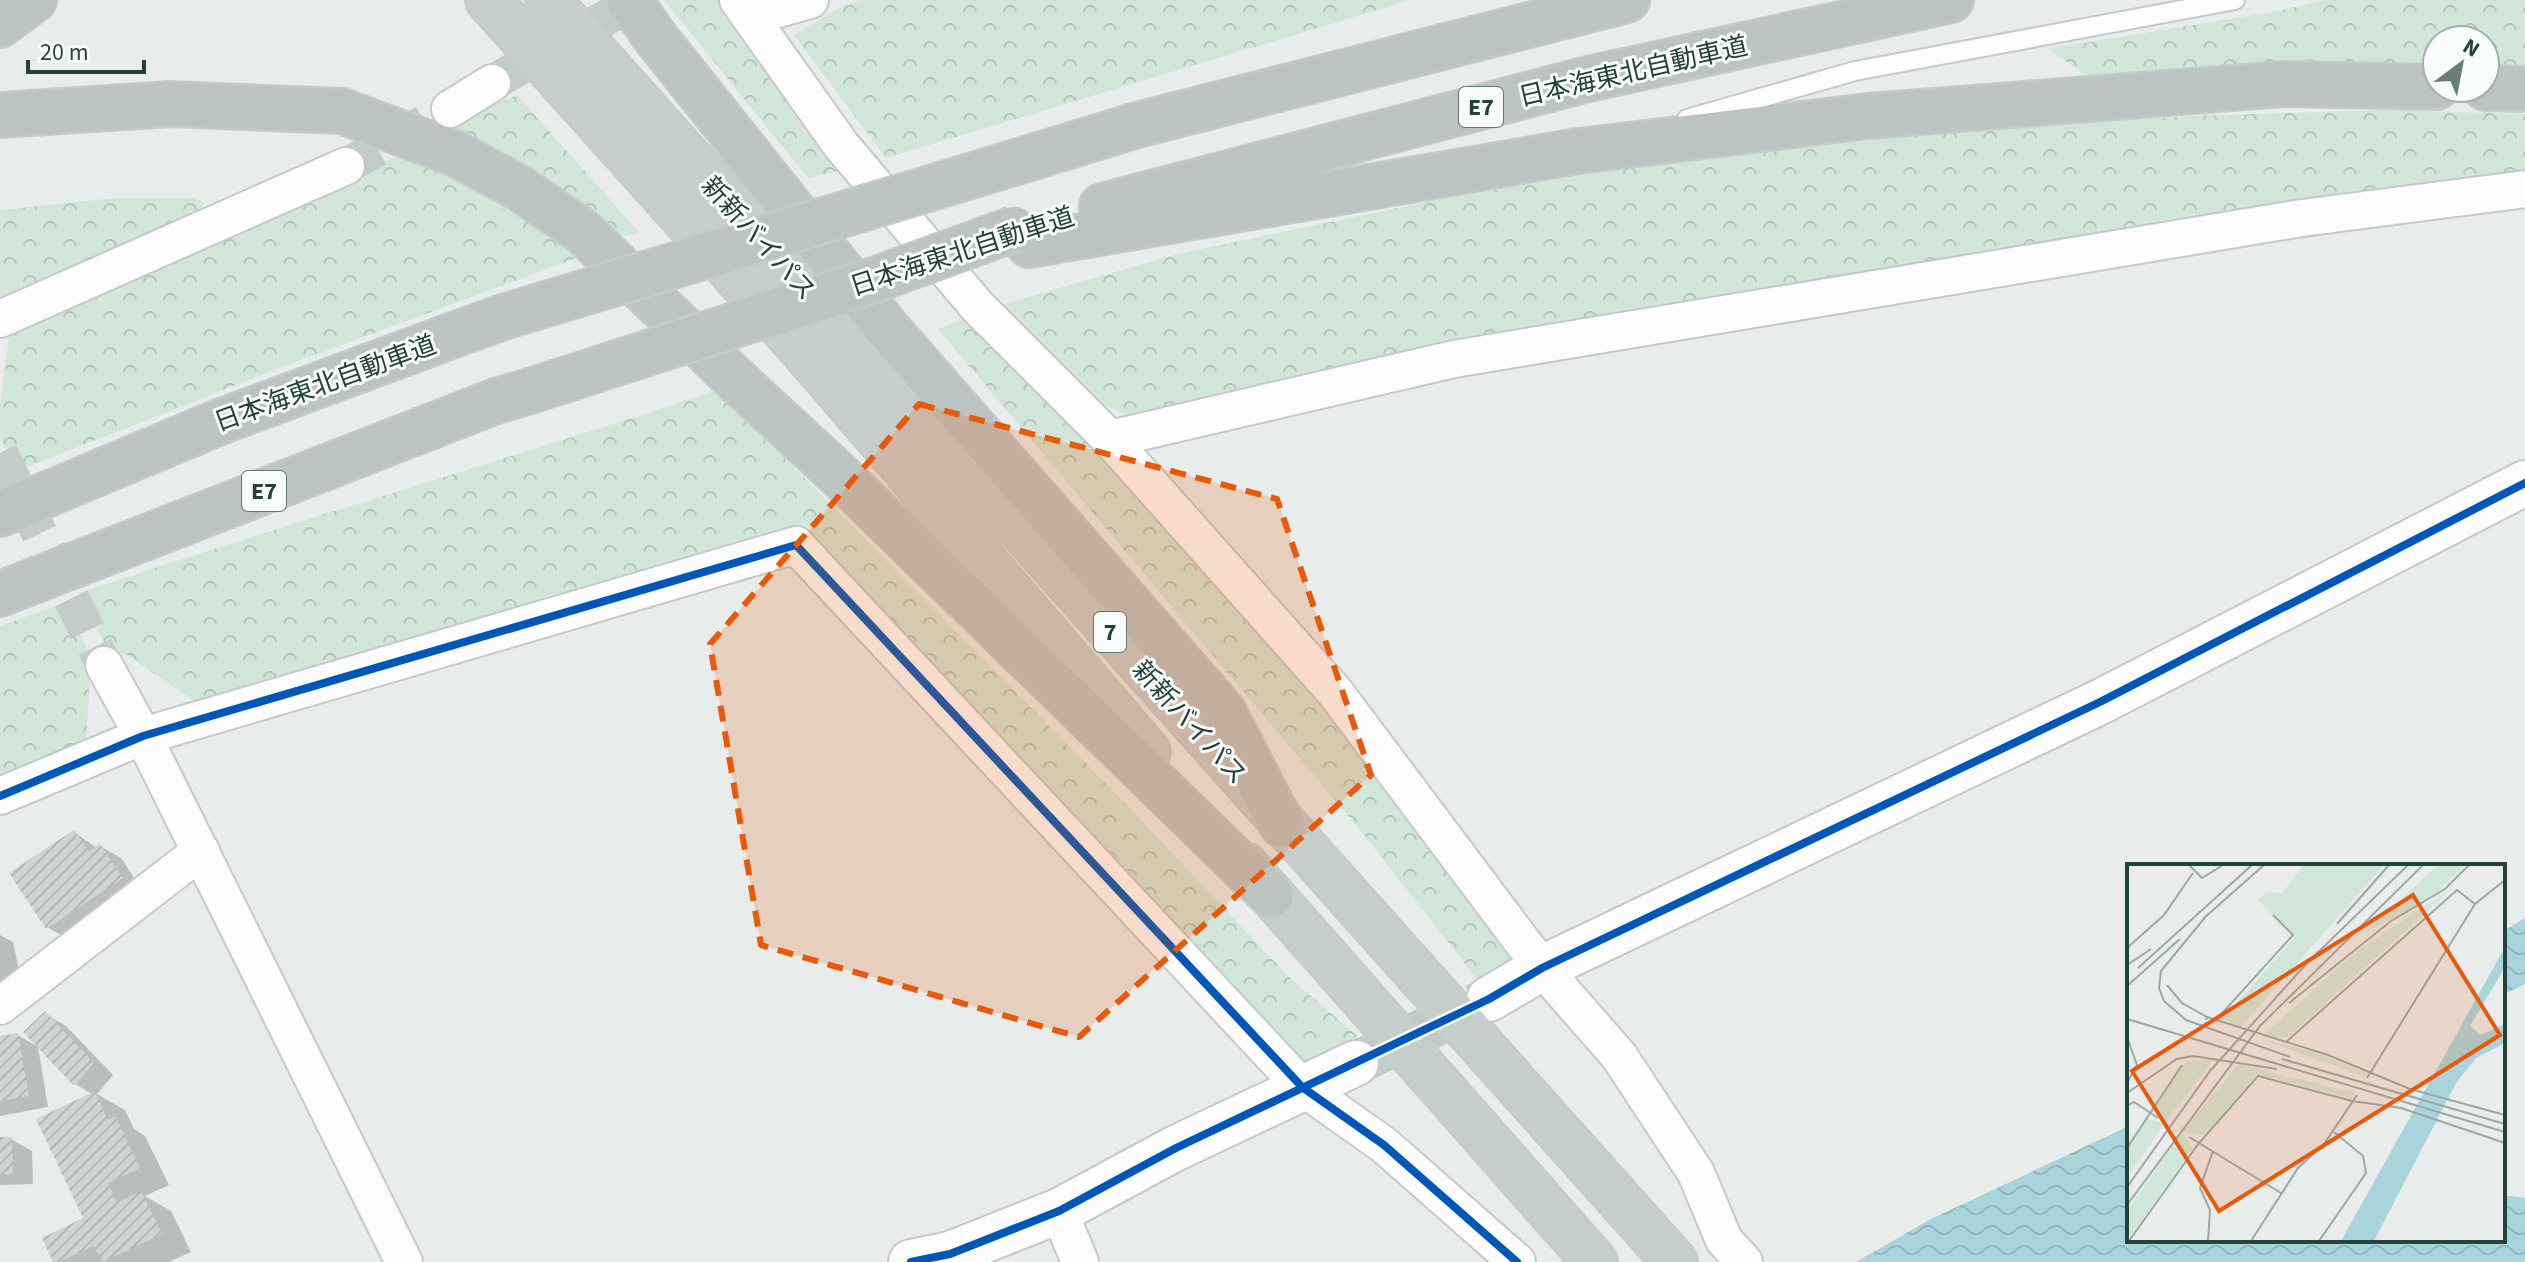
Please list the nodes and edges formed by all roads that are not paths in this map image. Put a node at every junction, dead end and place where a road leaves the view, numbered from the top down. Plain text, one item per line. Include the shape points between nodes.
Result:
1 (34, 0) edge
2 (488, 0) edge
3 (548, 0) edge
4 (629, 0) edge
5 (810, 0) edge
6 (1505, 0) edge
7 (1627, 0) edge
8 (1951, 0) edge
9 (2235, 0) edge
10 (744, 9) edge
11 (0, 25) edge
12 (492, 83) tunnel mouth
13 (2421, 87) edge
14 (2501, 88) edge
15 (2525, 89) edge
16 (450, 109) tunnel mouth
17 (0, 115) edge
18 (1137, 125) junction
19 (1579, 151) junction
20 (346, 166) tunnel mouth
21 (2525, 189) edge
22 (1022, 237) junction
23 (0, 319) edge
24 (1110, 439) junction
25 (2525, 483) edge
26 (0, 514) edge
27 (0, 594) edge
28 (104, 665) tunnel mouth
29 (143, 736) junction
30 (0, 796) edge
31 (1282, 825) junction
32 (201, 851) junction
33 (1271, 895) junction
34 (1542, 968) junction
35 (1489, 999) tunnel mouth
36 (0, 1006) edge
37 (1356, 1063) tunnel mouth
38 (1302, 1087) junction
39 (1059, 1211) junction
40 (1734, 1251) edge
41 (404, 1262) edge
42 (911, 1262) edge
43 (1080, 1262) edge
44 (1517, 1262) edge
45 (1595, 1262) edge
46 (1675, 1262) edge

1 - 11 highway
2 - 33 highway, 新新バイパス / 7 via 806,354
3 - 31 highway, 新新バイパス / 7
4 - 31 highway via 887,328 1223,711
5 - 10 street
6 - 18 highway
7 - 18 highway, 日本海東北自動車道
8 - 22 highway, 日本海東北自動車道 / E7 via 1588,79
9 - 19 lane via 1855,71
10 - 24 street via 841,145 977,306
12 - 16 street
13 - 19 highway via 2283,84 1868,116
14 - 15 highway
17 - 33 highway via 170,104 342,111 454,153 519,188 582,231
18 - 26 highway, 日本海東北自動車道, bridge via 459,333 222,421
19 - 22 highway
20 - 23 street
21 - 24 street via 2302,218 1454,359
22 - 27 highway, 日本海東北自動車道 / E7, bridge via 496,401
24 - 34 street via 1335,692
25 - 34 street via 2100,702
28 - 29 street
29 - 30 street
29 - 32 street
29 - 38 street via 796,545
31 - 46 highway, 新新バイパス / 7
32 - 36 street
32 - 41 street
33 - 45 highway, 新新バイパス / 7
34 - 35 street
34 - 40 street via 1619,1056 1696,1173
37 - 38 street
38 - 39 street
38 - 44 street via 1384,1145
39 - 42 street via 950,1254
39 - 43 street

